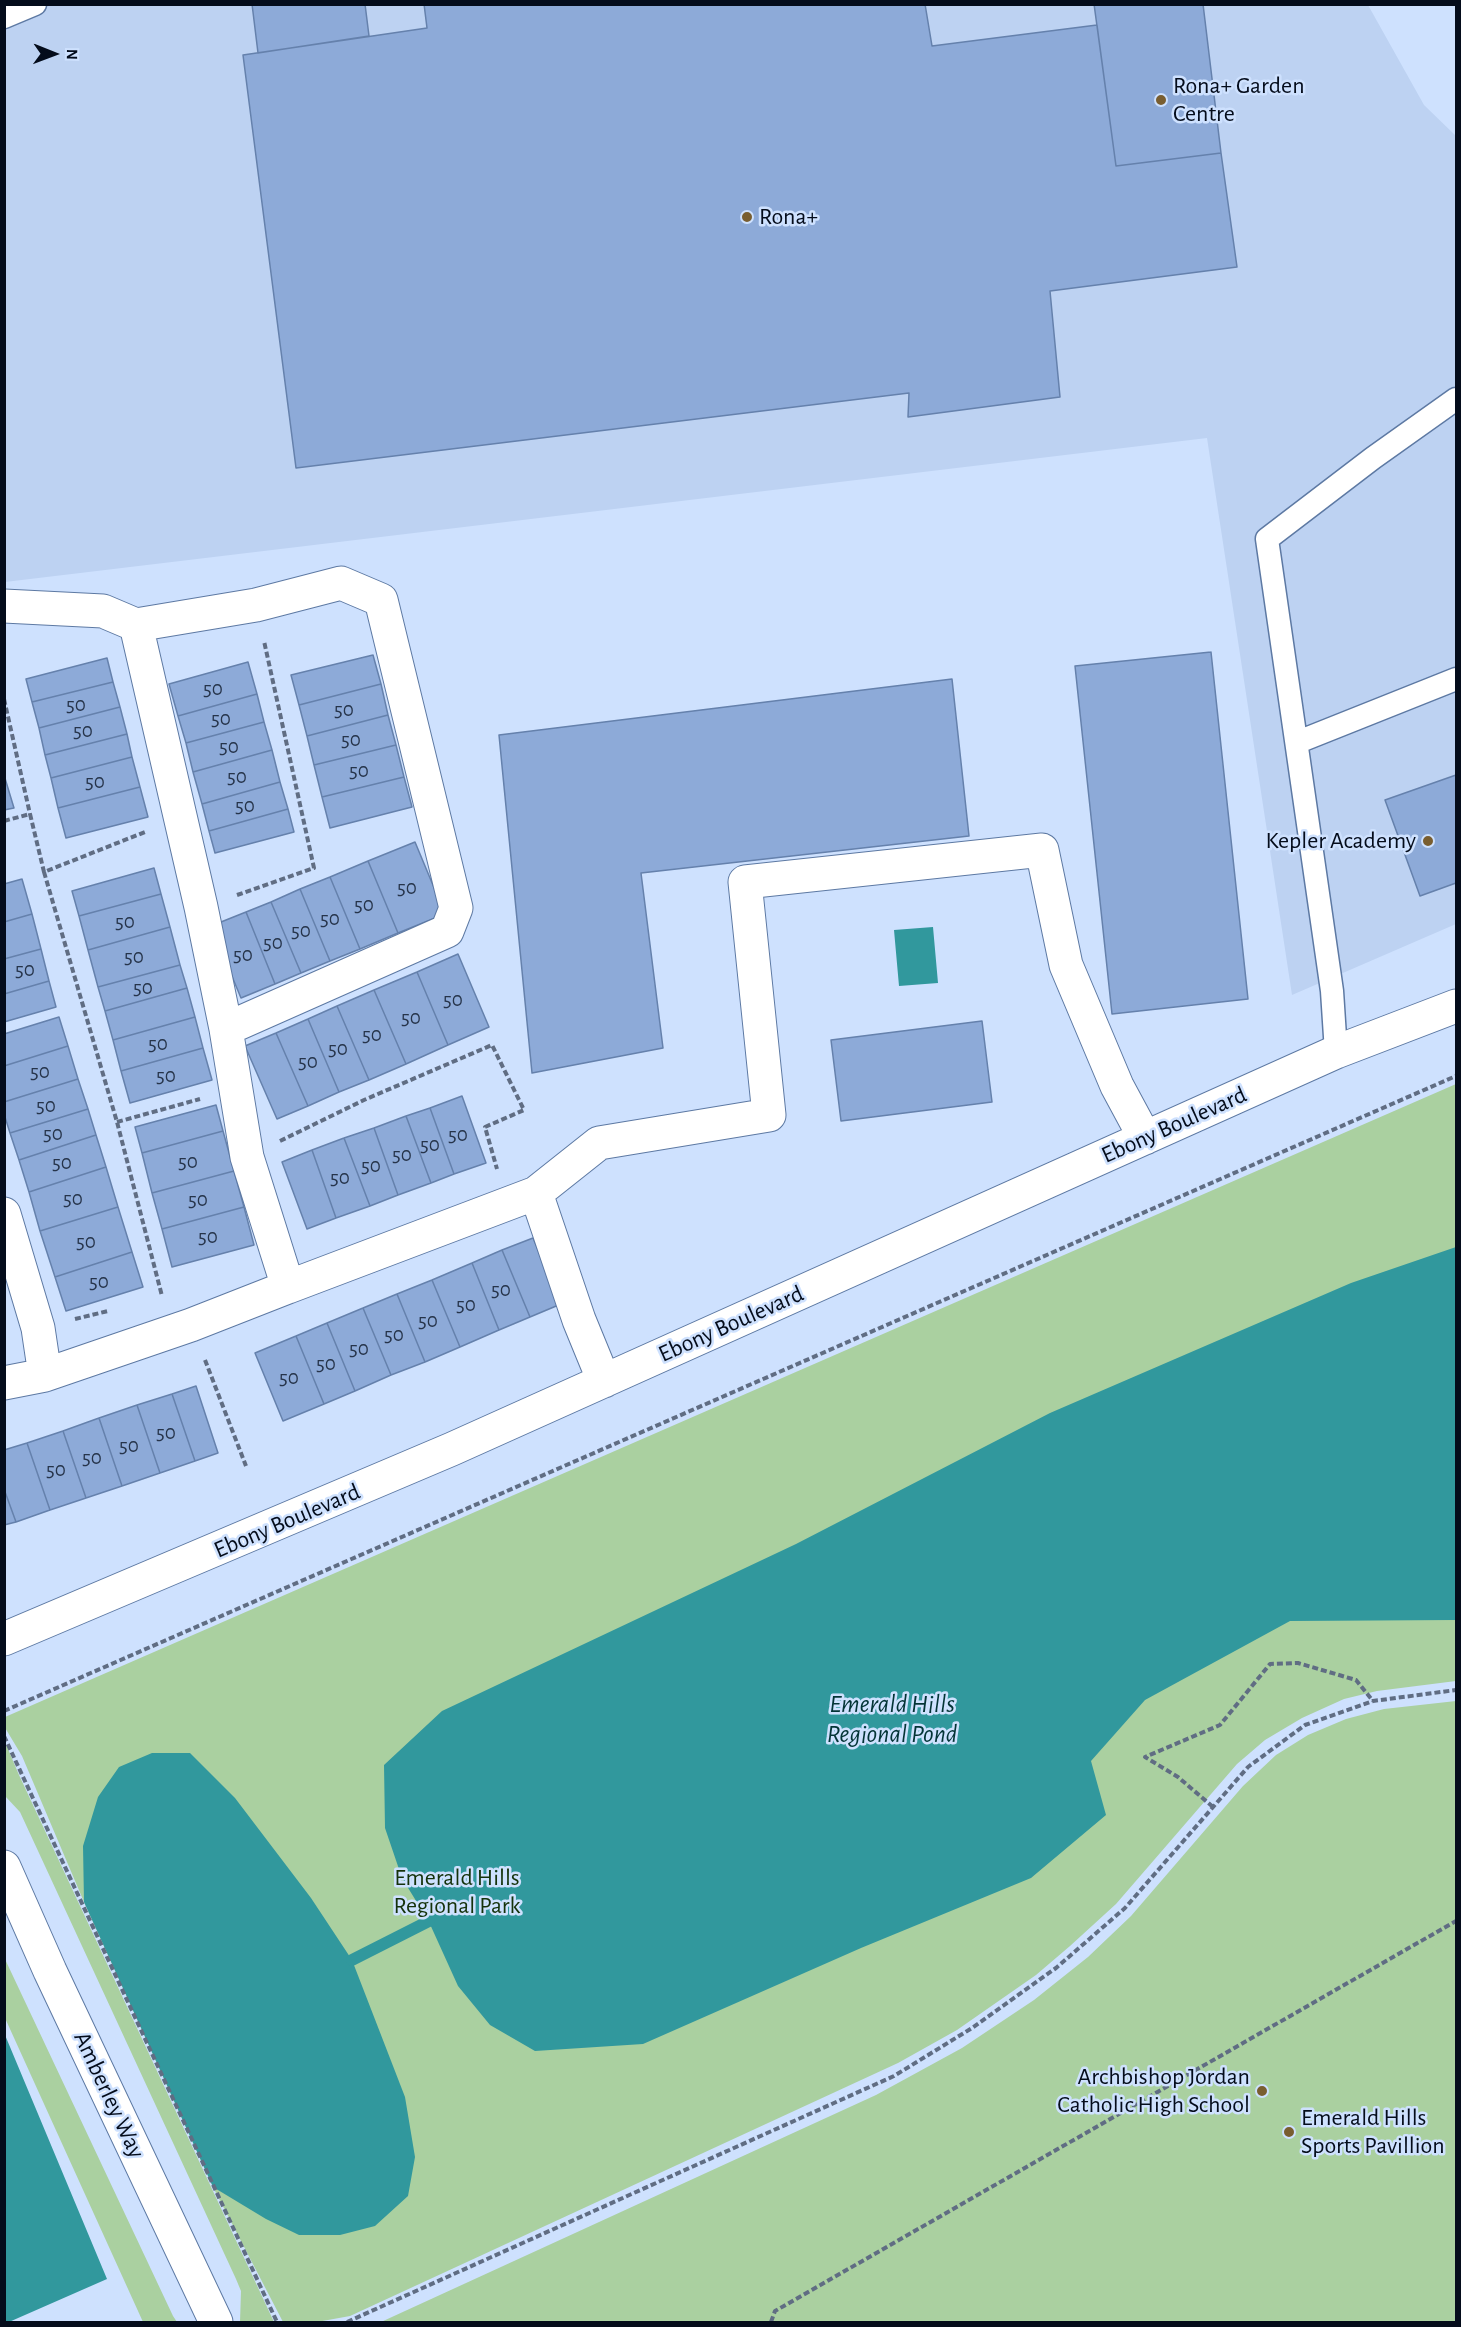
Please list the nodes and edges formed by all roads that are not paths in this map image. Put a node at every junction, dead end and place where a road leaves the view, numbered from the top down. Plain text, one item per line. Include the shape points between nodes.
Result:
1 (34, 4) edge
2 (4, 17) edge
3 (1456, 399) edge
4 (4, 606) edge
5 (136, 625) junction
6 (1456, 679) edge
7 (1298, 742) junction
8 (1456, 1006) edge
9 (226, 1029) junction
10 (1336, 1052) junction
11 (1145, 1138) junction
12 (522, 1199) junction
13 (4, 1214) edge
14 (288, 1287) junction
15 (45, 1375) junction
16 (604, 1381) junction
17 (4, 1383) edge
18 (4, 1639) edge
19 (4, 1867) edge
20 (216, 2322) edge

1 - 2 lane
3 - 7 lane via 1267,539
4 - 5 street via 103,611
5 - 9 street
5 - 9 street via 256,605 341,583 381,600 456,908 447,931
6 - 7 lane
7 - 10 lane via 1332,991
8 - 10 street, Ebony Boulevard
9 - 14 street via 247,1157
10 - 11 street, Ebony Boulevard
11 - 12 street via 1117,1086 1066,965 1042,850 745,882 769,1115 599,1143
11 - 16 street, Ebony Boulevard
12 - 14 street
12 - 16 street
13 - 15 street via 38,1328
14 - 15 street
15 - 17 street
16 - 18 street, Ebony Boulevard via 289,1521
19 - 20 street, Amberley Way

